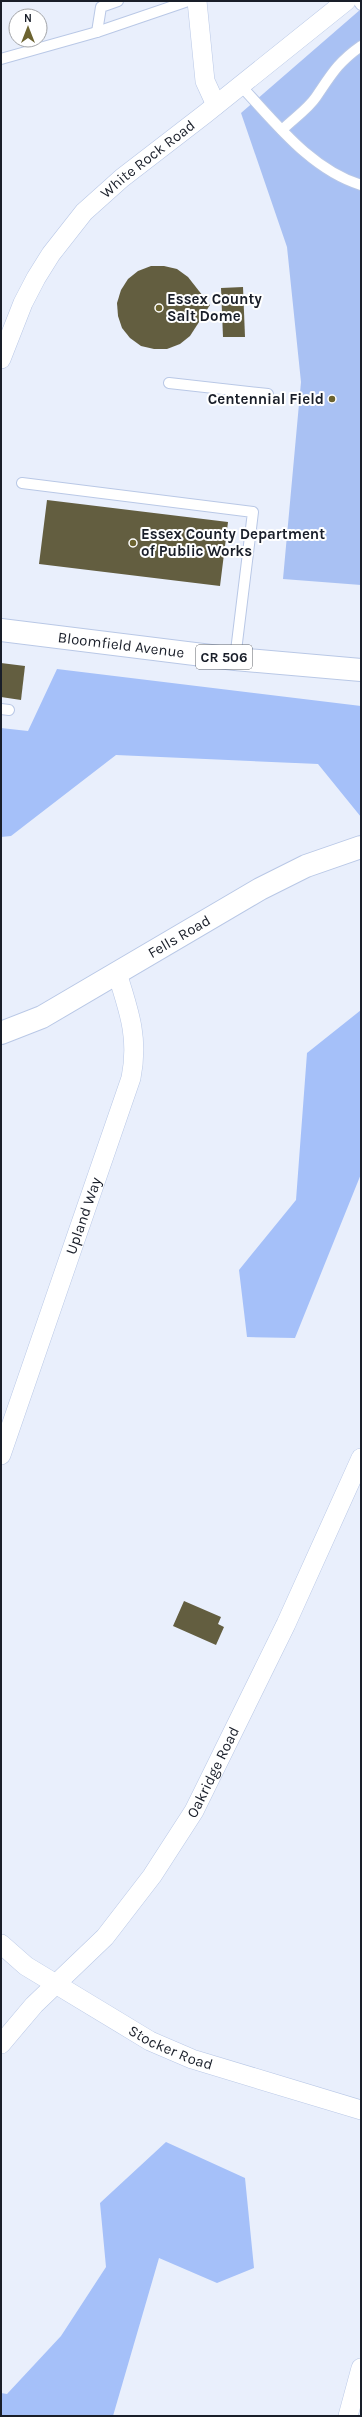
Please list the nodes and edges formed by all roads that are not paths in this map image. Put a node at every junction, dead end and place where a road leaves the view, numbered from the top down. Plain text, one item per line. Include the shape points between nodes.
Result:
1 (118, 1) edge
2 (188, 1) edge
3 (197, 1) edge
4 (346, 1) edge
5 (358, 1) edge
6 (361, 5) edge
7 (96, 32) junction
8 (361, 46) edge
9 (1, 59) edge
10 (240, 85) junction
11 (216, 105) junction
12 (282, 130) junction
13 (361, 185) edge
14 (1, 359) edge
15 (169, 383) dead end
16 (268, 394) dead end
17 (22, 483) dead end
18 (1, 630) edge
19 (235, 659) junction
20 (361, 670) edge
21 (361, 847) edge
22 (117, 973) junction
23 (1, 1033) edge
24 (1, 1455) edge
25 (361, 1458) edge
26 (1, 1944) edge
27 (56, 1984) junction
28 (1, 2044) edge
29 (361, 2110) edge
30 (361, 2368) edge
31 (348, 2416) edge

1 - 7 lane via 101,7
2 - 7 lane
3 - 11 street via 205,81
4 - 10 street, White Rock Road
5 - 6 lane
7 - 9 lane
8 - 12 lane via 348,55 328,76 316,98
10 - 11 street, White Rock Road
10 - 12 lane
11 - 14 street, White Rock Road via 122,178 84,212 51,254 23,303
12 - 13 lane via 303,151 341,179
15 - 16 lane
17 - 19 lane via 253,512
18 - 19 street, Bloomfield Avenue / CR 506
19 - 20 street, Bloomfield Avenue / CR 506
21 - 22 street, Fells Road via 330,856 283,876
22 - 23 street, Fells Road via 42,1017
22 - 24 street, Upland Way via 135,1036 131,1078
25 - 27 street, Oakridge Road via 286,1624 194,1811 130,1907 105,1937
26 - 27 street, Stocker Road via 26,1966
27 - 28 street, Oakridge Road via 34,2005
27 - 29 street, Stocker Road via 122,2026 178,2053
30 - 31 street

